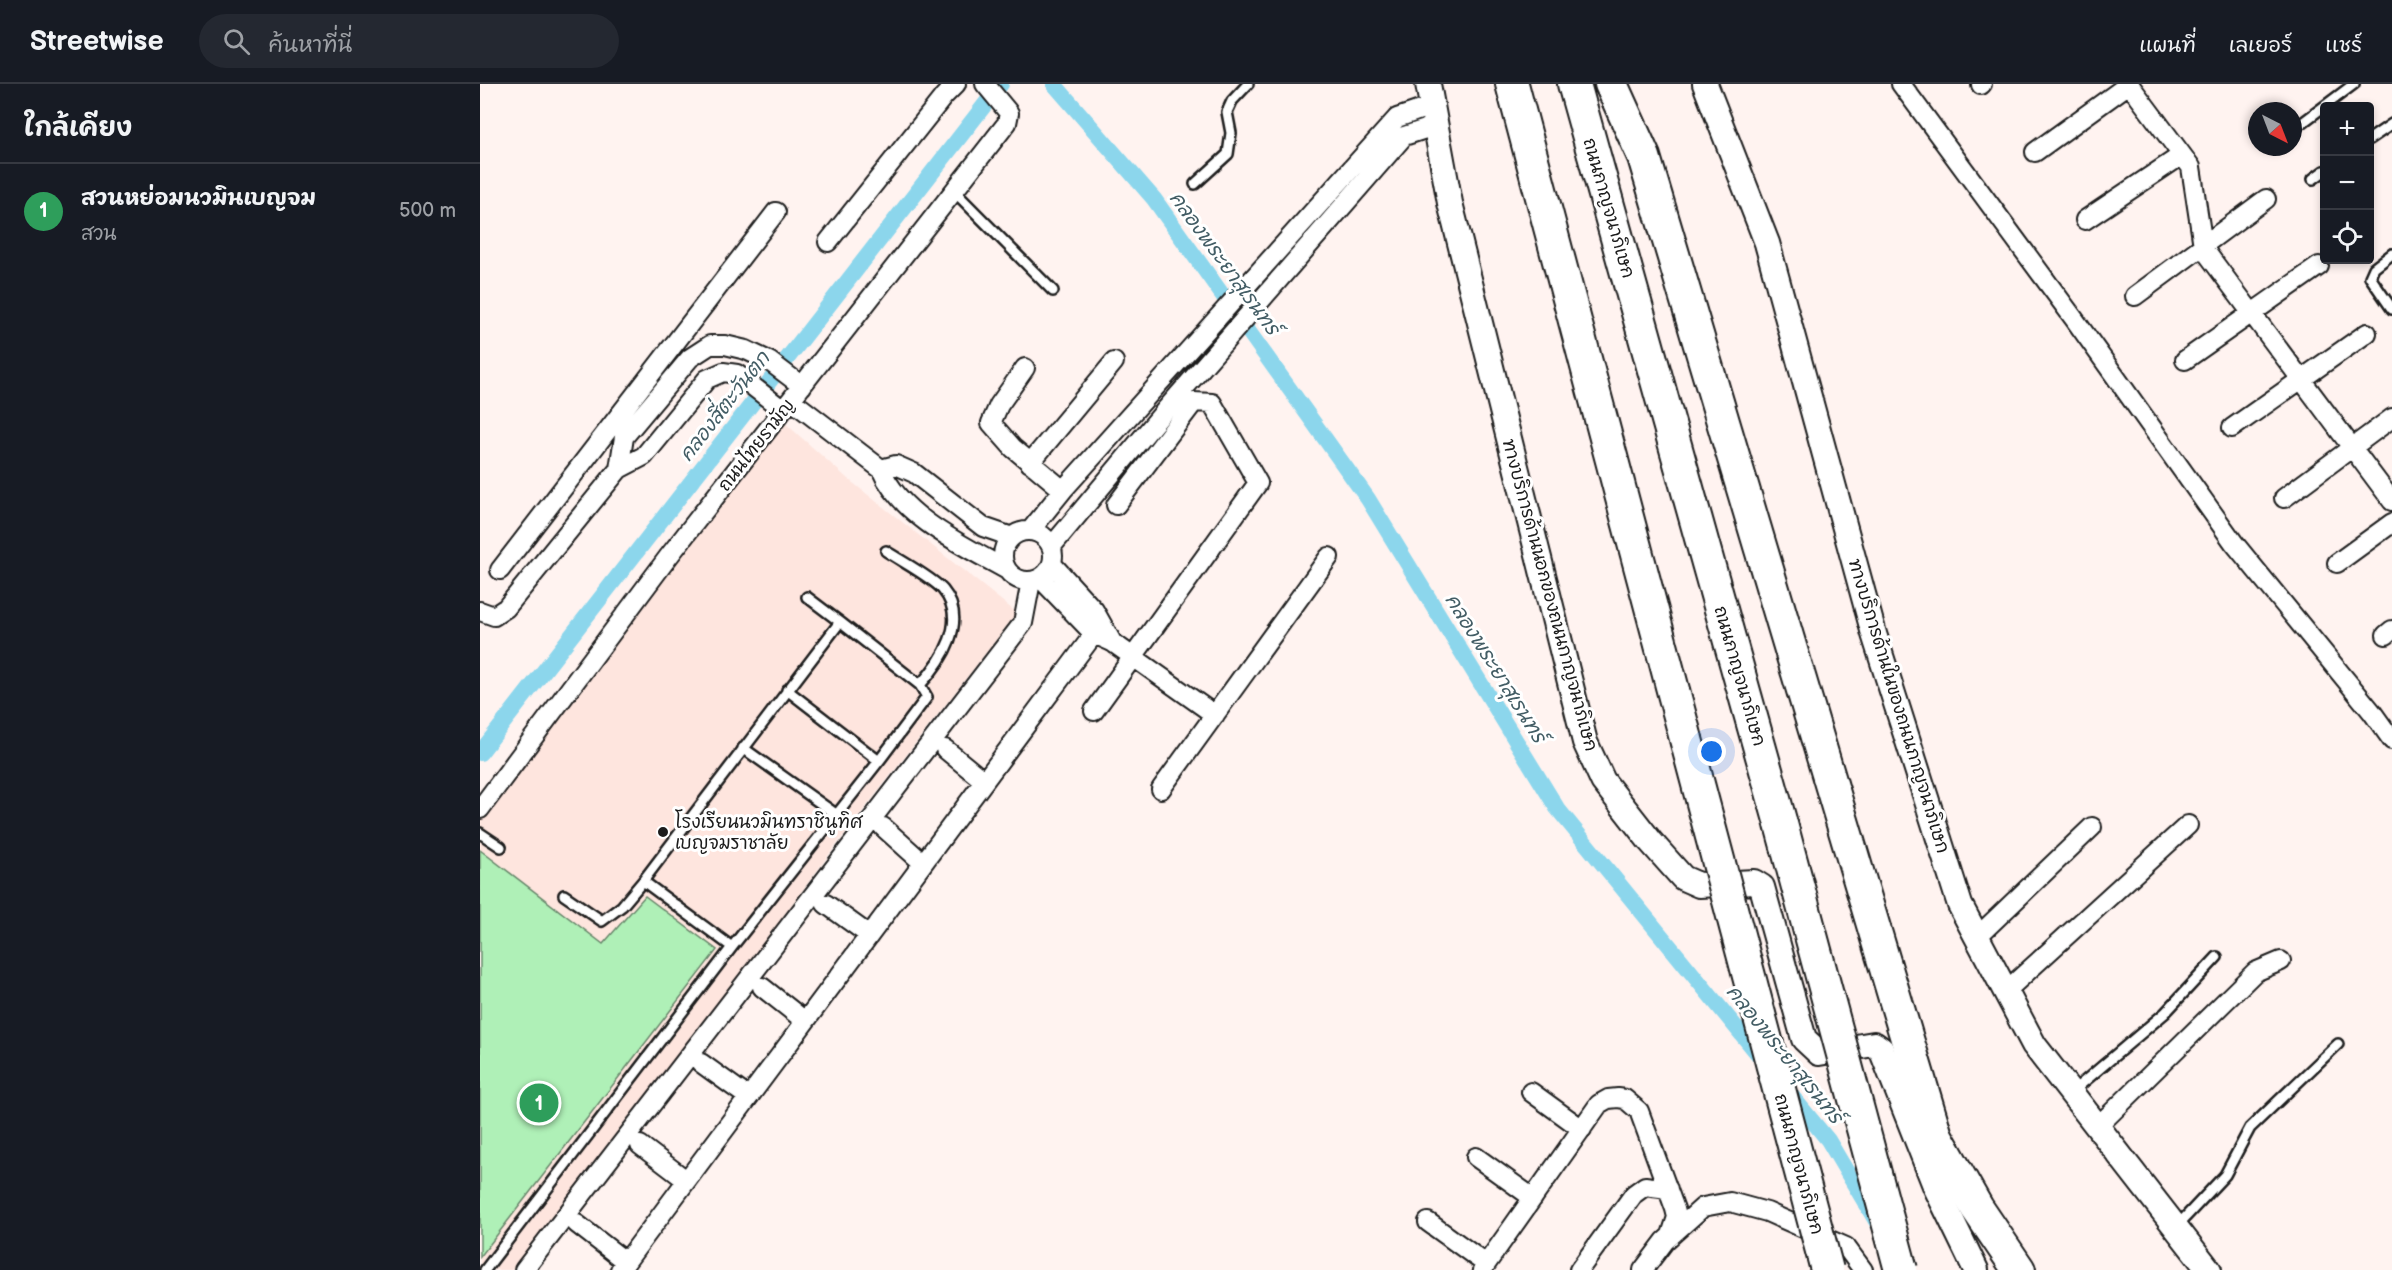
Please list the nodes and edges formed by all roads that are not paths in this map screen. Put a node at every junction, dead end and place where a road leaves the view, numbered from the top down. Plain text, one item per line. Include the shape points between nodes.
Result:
1 (956, 84) edge
2 (985, 84) edge
3 (1248, 84) edge
4 (1512, 84) edge
5 (1574, 84) edge
6 (1611, 84) edge
7 (1705, 84) edge
8 (1901, 84) edge
9 (2129, 84) edge
10 (2354, 84) edge
11 (1432, 105) edge
12 (2302, 123) edge
13 (2392, 124) edge
14 (2374, 136) edge
15 (2035, 152) dead end
16 (2182, 155) junction
17 (2320, 174) edge
18 (2313, 179) dead end
19 (1195, 184) dead end
20 (955, 192) junction
21 (2266, 199) dead end
22 (776, 212) dead end
23 (1304, 220) junction
24 (2085, 220) dead end
25 (1317, 234) junction
26 (828, 242) dead end
27 (2203, 246) junction
28 (2392, 254) edge
29 (2319, 266) dead end
30 (1053, 291) dead end
31 (2135, 296) dead end
32 (2392, 309) edge
33 (2251, 314) junction
34 (2367, 333) dead end
35 (2185, 360) dead end
36 (1114, 362) dead end
37 (1024, 368) dead end
38 (2301, 381) junction
39 (1150, 393) junction
40 (788, 395) junction
41 (1167, 408) junction
42 (2392, 418) edge
43 (2232, 428) dead end
44 (2351, 447) junction
45 (583, 462) junction
46 (1030, 463) junction
47 (881, 469) junction
48 (614, 476) junction
49 (1063, 490) junction
50 (2284, 498) dead end
51 (2392, 501) edge
52 (1116, 505) dead end
53 (2392, 523) edge
54 (1021, 534) junction
55 (886, 551) dead end
56 (1329, 557) dead end
57 (2337, 563) dead end
58 (1044, 567) junction
59 (500, 570) dead end
60 (1007, 570) junction
61 (807, 597) dead end
62 (480, 610) edge
63 (840, 622) junction
64 (1094, 634) junction
65 (1112, 642) junction
66 (1133, 657) junction
67 (920, 685) junction
68 (787, 690) junction
69 (1094, 711) dead end
70 (1215, 715) junction
71 (2392, 740) edge
72 (742, 748) junction
73 (945, 749) dead end
74 (879, 761) junction
75 (984, 781) junction
76 (1161, 789) dead end
77 (480, 809) edge
78 (837, 814) junction
79 (2188, 825) dead end
80 (883, 827) dead end
81 (2092, 827) dead end
82 (480, 833) edge
83 (501, 847) dead end
84 (923, 863) junction
85 (643, 881) junction
86 (564, 895) dead end
87 (826, 904) dead end
88 (869, 934) junction
89 (1978, 936) junction
90 (732, 947) junction
91 (2217, 957) dead end
92 (2281, 961) dead end
93 (762, 987) dead end
94 (2006, 991) junction
95 (805, 1021) junction
96 (2338, 1044) dead end
97 (701, 1063) dead end
98 (1531, 1092) dead end
99 (2071, 1093) junction
100 (748, 1097) junction
101 (2097, 1127) junction
102 (1582, 1129) junction
103 (640, 1145) dead end
104 (1476, 1157) dead end
105 (686, 1180) junction
106 (1668, 1188) junction
107 (1533, 1198) junction
108 (1428, 1222) dead end
109 (577, 1224) dead end
110 (2176, 1228) junction
111 (1671, 1234) junction
112 (623, 1266) edge
113 (1484, 1267) edge
114 (485, 1270) edge
115 (524, 1270) edge
116 (1579, 1270) edge
117 (1643, 1270) edge
118 (1827, 1270) edge
119 (1863, 1270) edge
120 (1901, 1270) edge
121 (1976, 1270) edge
122 (2019, 1270) edge
123 (2209, 1270) edge

1 - 26 street
2 - 20 street, ถนนไทยรามัญ via 1009,114 1007,123
3 - 19 lane via 1227,112 1231,133 1228,154
4 - 118 highway, ถนนกาญจนาภิเษก, bridge
5 - 120 highway, ถนนกาญจนาภิเษก, bridge
6 - 122 highway via 1644,157 1936,1136 1977,1208
7 - 89 main road, ทางบริการด้านในของถนนกาญจนาภิเษก via 1767,243 1874,634 1960,905
8 - 71 street via 2234,543
9 - 15 street
9 - 16 street
10 - 12 lane
11 - 23 street via 1397,118
11 - 25 street
11 - 121 main road, ทางบริการด้านนอกของถนนกาญจนาภิเษก via 1450,203 1586,742 1603,781 1683,878 1699,885 1754,882 1762,887 1804,1039 1819,1053 1874,1044 1881,1049 1936,1188
13 - 14 lane
16 - 24 street
16 - 27 street via 2191,167
17 - 18 lane
20 - 30 lane
20 - 40 street, ถนนไทยรามัญ
21 - 27 street
22 - 45 street
23 - 25 street
23 - 39 street
25 - 41 street
27 - 31 street
27 - 33 street
28 - 32 lane via 2370,276
29 - 33 street
33 - 35 street
33 - 38 street
34 - 38 street
36 - 46 street
37 - 46 street via 991,423
38 - 43 street
38 - 44 street
39 - 41 street
39 - 49 street
40 - 47 street
40 - 48 street via 750,384 737,374 723,372 707,379 644,456
40 - 48 street via 769,361 746,350 710,345 690,358 624,437
40 - 77 street, ถนนไทยรามัญ
41 - 58 street
42 - 44 street
44 - 50 street
44 - 51 street
45 - 48 street
45 - 59 street
46 - 49 street
47 - 54 street via 896,465 914,473 983,527
47 - 60 street via 901,500 922,518
48 - 62 street via 506,608 494,615
49 - 54 street
52 - 66 street via 1194,402 1212,403 1258,483
53 - 57 street
54 - 58 street via 1043,535
54 - 60 street via 1007,542 1003,556
55 - 67 lane via 942,588 951,601 951,638 936,668
56 - 70 street
58 - 60 street via 1018,579
58 - 64 street
58 - 65 street via 1094,610
58 - 115 street via 1023,622
61 - 63 lane
63 - 67 lane
63 - 68 lane
64 - 65 street
64 - 75 street
65 - 66 street
66 - 69 street
66 - 70 street
67 - 74 lane via 927,697
68 - 72 lane
68 - 74 lane
70 - 76 street
72 - 78 lane
72 - 85 lane
73 - 75 street
74 - 78 lane
75 - 84 street
78 - 90 lane
79 - 94 street
80 - 84 street
81 - 89 street
82 - 83 lane
84 - 88 street
85 - 86 lane via 622,906 602,921
85 - 90 lane
87 - 88 street
88 - 95 street
89 - 94 main road, ทางบริการด้านในของถนนกาญจนาภิเษก
90 - 114 lane
91 - 99 lane via 2165,1013
92 - 101 street via 2255,972
93 - 95 street
94 - 99 main road, ทางบริการด้านในของถนนกาญจนาภิเษก via 2034,1045
95 - 100 street
96 - 110 lane via 2250,1128 2225,1175
97 - 100 street
98 - 102 street
99 - 101 main road, ทางบริการด้านในของถนนกาญจนาภิเษก
100 - 105 street
101 - 110 main road, ทางบริการด้านในของถนนกาญจนาภิเษก
102 - 106 street via 1599,1104 1608,1099 1625,1099 1639,1111
102 - 107 street
103 - 105 street
104 - 107 street
105 - 112 street
106 - 111 street via 1677,1217
106 - 116 street via 1645,1186 1634,1194
107 - 113 street
108 - 113 street
109 - 112 street
110 - 123 main road, ทางบริการด้านในของถนนกาญจนาภิเษก
111 - 117 street
111 - 119 street via 1703,1207 1730,1202 1767,1212 1846,1247

